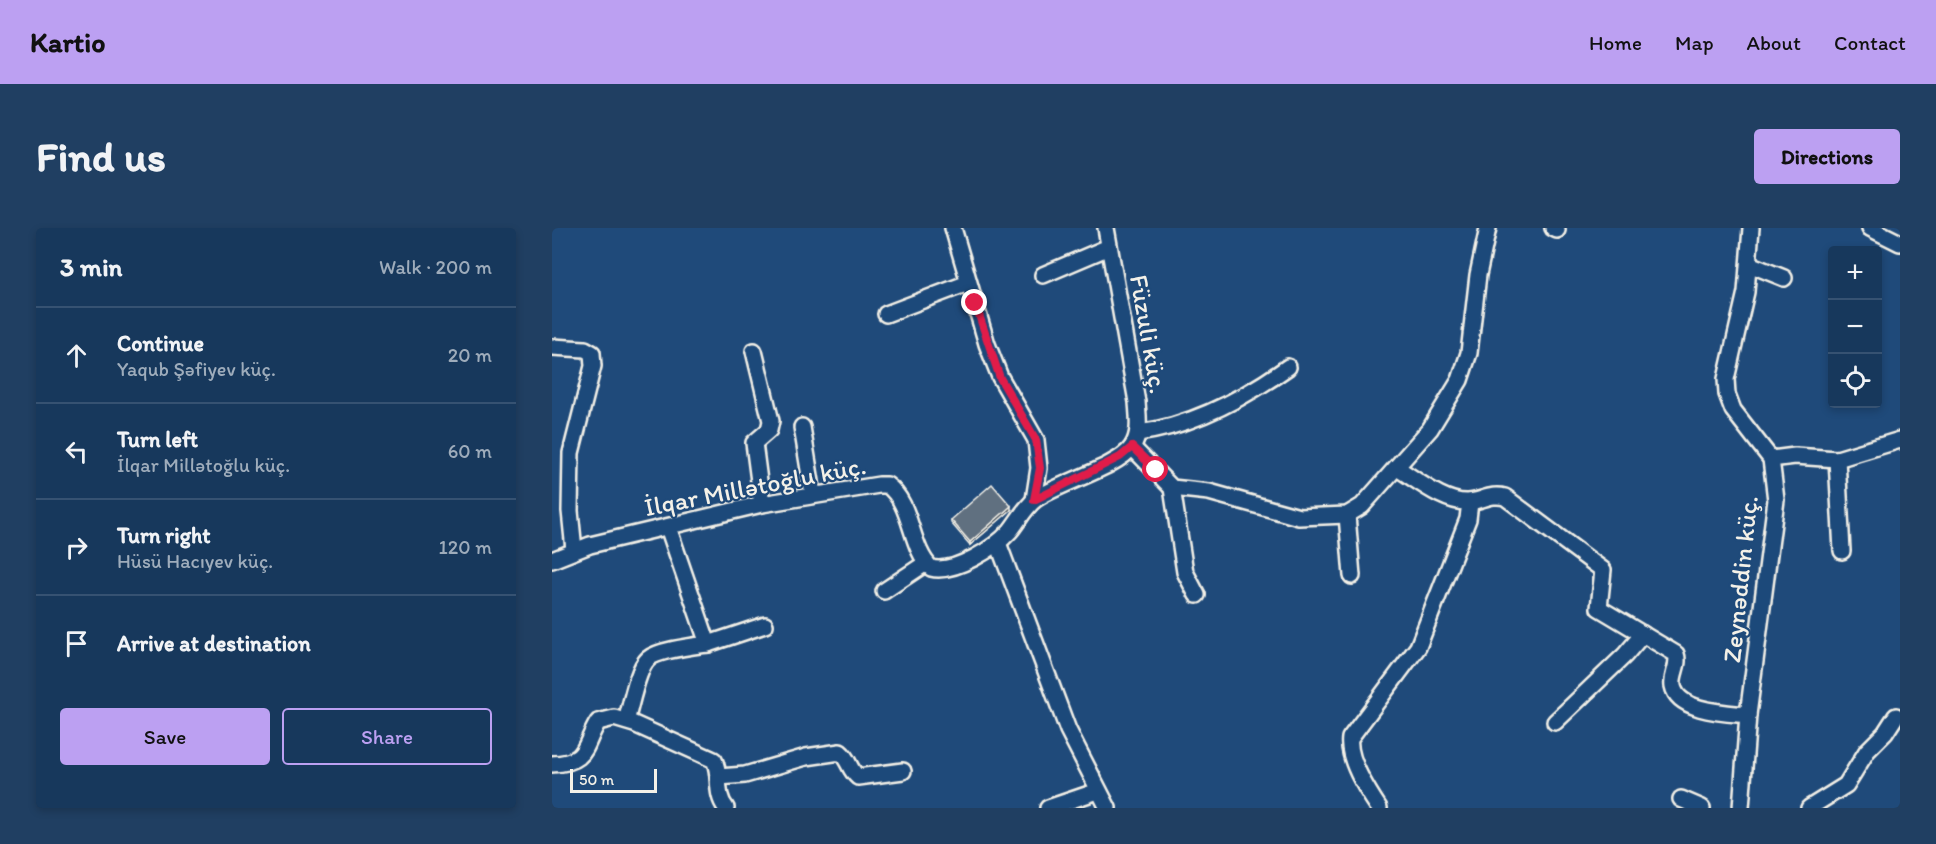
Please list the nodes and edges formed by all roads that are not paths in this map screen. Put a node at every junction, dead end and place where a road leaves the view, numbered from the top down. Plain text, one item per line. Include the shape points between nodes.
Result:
1 (953, 228) edge
2 (1488, 228) edge
3 (1751, 228) edge
4 (1870, 228) edge
5 (1111, 234) edge
6 (1900, 243) edge
7 (1749, 264) junction
8 (1043, 275) dead end
9 (1784, 278) dead end
10 (968, 283) junction
11 (886, 315) dead end
12 (552, 347) edge
13 (754, 351) dead end
14 (1288, 367) dead end
15 (802, 427) dead end
16 (1135, 440) junction
17 (1900, 440) edge
18 (1771, 459) junction
19 (1837, 459) junction
20 (1397, 468) junction
21 (1173, 488) junction
22 (813, 494) junction
23 (1034, 500) junction
24 (1470, 502) junction
25 (762, 504) junction
26 (1347, 515) junction
27 (668, 527) junction
28 (998, 543) junction
29 (574, 550) junction
30 (1842, 551) dead end
31 (552, 560) edge
32 (926, 563) junction
33 (1352, 576) dead end
34 (884, 591) dead end
35 (1197, 595) dead end
36 (765, 625) dead end
37 (1642, 634) junction
38 (708, 644) junction
39 (1748, 715) junction
40 (1896, 716) dead end
41 (626, 721) junction
42 (1555, 722) dead end
43 (552, 764) edge
44 (903, 771) dead end
45 (719, 777) junction
46 (1098, 791) junction
47 (1681, 799) dead end
48 (726, 808) edge
49 (1048, 808) edge
50 (1108, 808) edge
51 (1379, 808) edge
52 (1702, 808) edge
53 (1741, 808) edge
54 (1809, 808) edge

1 - 10 street
2 - 20 street via 1469,353 1460,380 1430,429
3 - 7 street
4 - 6 street
5 - 8 street
5 - 16 street, Füzuli küç. via 1137,402
7 - 9 street
7 - 18 street via 1742,319 1726,379 1727,394 1733,410
10 - 11 street
10 - 23 street via 1000,378 1036,440 1040,468
12 - 29 street via 592,353 593,366 571,453
13 - 25 street via 771,421 769,430 754,443
14 - 16 street via 1221,408
15 - 22 street
16 - 21 street
16 - 23 street via 1120,457
17 - 19 street
18 - 19 street
18 - 39 street, Zeynəddin küç. via 1775,510
19 - 30 street
20 - 24 street via 1443,495
20 - 26 street via 1362,506
21 - 26 street via 1209,492 1299,517
21 - 35 street via 1185,572
22 - 25 street, İlqar Millətoğlu küç.
22 - 32 street, İlqar Millətoğlu küç. via 887,485 897,496
23 - 28 street
24 - 37 street via 1496,494 1505,497 1597,563 1604,576 1599,608
24 - 51 street via 1468,519 1418,647 1350,738 1349,747
25 - 27 street, İlqar Millətoğlu küç.
26 - 33 street
27 - 29 street, İlqar Millətoğlu küç.
27 - 38 street
28 - 32 street via 946,570 931,568
28 - 46 street via 1068,730
29 - 31 street, İlqar Millətoğlu küç.
32 - 34 street
36 - 38 street
37 - 39 street via 1676,654 1672,684 1684,701 1701,709
37 - 42 street
38 - 41 street via 648,659
39 - 53 street, Zeynəddin küç.
40 - 54 street via 1846,785
41 - 43 street via 614,718 598,722 586,750 576,759
41 - 45 street via 708,755 717,766
44 - 45 street via 858,777 840,752 806,757 745,775
45 - 48 street via 718,794
46 - 49 street
46 - 50 street
47 - 52 street

